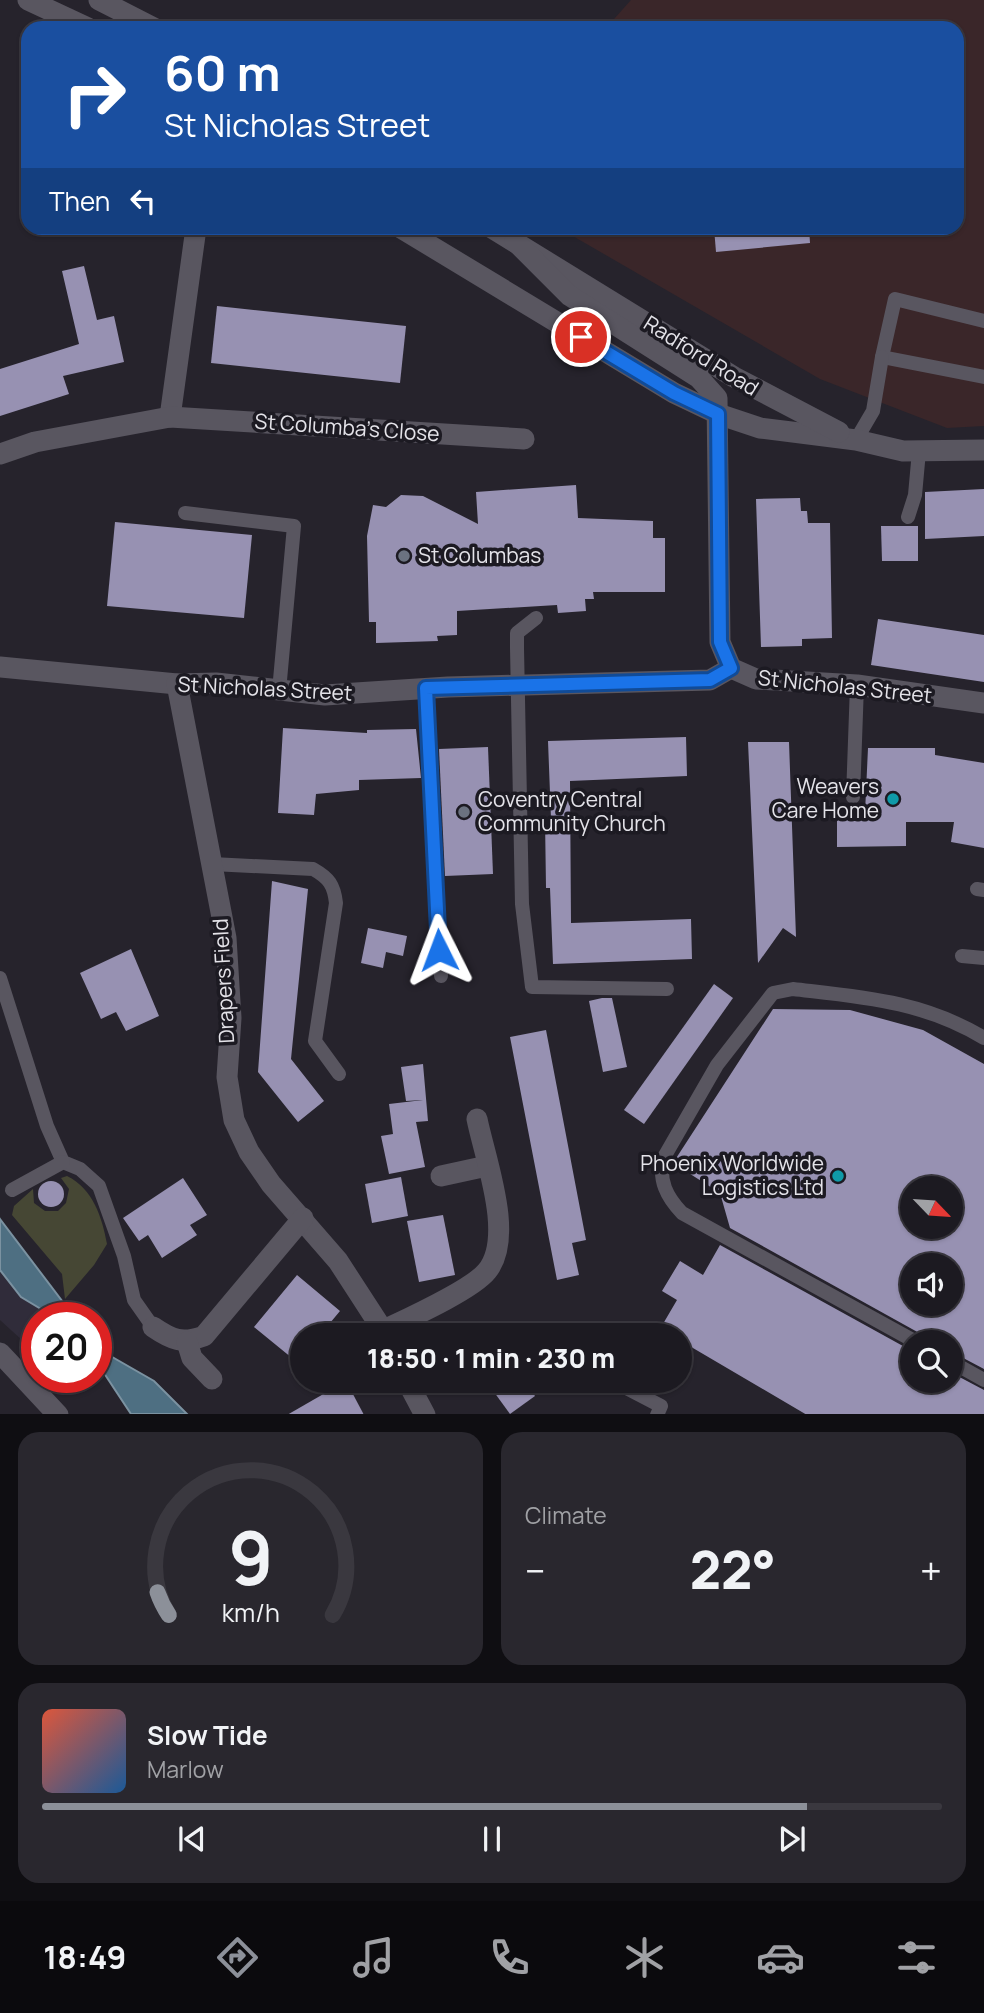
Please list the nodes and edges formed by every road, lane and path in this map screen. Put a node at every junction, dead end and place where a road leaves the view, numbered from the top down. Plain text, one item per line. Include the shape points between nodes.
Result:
1 (28, 0) edge
2 (99, 0) edge
3 (73, 21) edge
4 (140, 21) edge
5 (195, 235) edge
6 (413, 235) edge
7 (504, 235) edge
8 (515, 241) junction
9 (984, 321) edge
10 (882, 357) junction
11 (984, 377) edge
12 (718, 414) junction
13 (170, 417) junction
14 (524, 439) dead end
15 (856, 440) junction
16 (984, 450) edge
17 (919, 451) junction
18 (0, 454) edge
19 (185, 513) dead end
20 (908, 517) dead end
21 (536, 618) dead end
22 (0, 667) edge
23 (731, 668) junction
24 (177, 684) junction
25 (519, 684) junction
26 (857, 685) junction
27 (426, 688) junction
28 (279, 691) junction
29 (984, 703) edge
30 (853, 797) dead end
31 (212, 864) junction
32 (962, 956) dead end
33 (984, 958) edge
34 (441, 976) dead end
35 (0, 978) edge
36 (667, 989) dead end
37 (984, 1038) edge
38 (339, 1074) dead end
39 (477, 1119) dead end
40 (63, 1162) junction
41 (487, 1166) junction
42 (441, 1176) dead end
43 (12, 1190) dead end
44 (303, 1218) junction
45 (378, 1323) edge
46 (403, 1323) edge
47 (153, 1327) joint
48 (900, 1333) edge
49 (187, 1342) junction
50 (3, 1356) edge
51 (963, 1368) edge
52 (212, 1379) dead end
53 (984, 1380) edge
54 (413, 1393) edge
55 (636, 1393) edge
56 (57, 1414) edge
57 (424, 1414) edge
58 (657, 1414) edge

1 - 3 street
2 - 4 street
5 - 13 street
6 - 12 street, Radford Road via 674,393
7 - 8 street, Radford Road
8 - 12 street, Radford Road via 570,296 699,378 717,398
8 - 15 street, Radford Road via 734,377
9 - 10 lane via 895,299
10 - 11 lane
10 - 15 lane via 873,411
12 - 15 street, Radford Road via 760,428
12 - 23 street via 720,642
13 - 14 street, St Columba's Close
13 - 18 street, St Columba's Close via 35,442
15 - 17 street, Radford Road
16 - 17 street, Radford Road
17 - 20 lane
19 - 28 lane via 294,526
21 - 25 lane via 517,633
22 - 24 street, St Nicholas Street
23 - 25 street, St Nicholas Street via 710,680
23 - 26 street, St Nicholas Street via 756,679
24 - 28 street, St Nicholas Street via 216,683
24 - 31 street, Drapers Field
25 - 27 street, St Nicholas Street
25 - 36 lane via 522,904 532,987
26 - 29 street, St Nicholas Street
26 - 30 lane
27 - 28 street, St Nicholas Street via 325,695
27 - 34 lane
31 - 38 lane via 313,869 334,887 336,903 315,1041
31 - 44 street, Drapers Field via 226,938 231,1018 227,1077 234,1120 271,1184
32 - 33 lane
35 - 40 lane
37 - 48 lane via 953,1019 913,1006 793,989 773,992 717,1065 662,1167 665,1189 682,1213
39 - 41 street
40 - 43 lane
40 - 47 lane via 80,1169 99,1186 134,1300
41 - 42 street
41 - 46 street via 500,1228 493,1261 487,1272 468,1286
44 - 45 street, Drapers Field
44 - 49 street via 204,1336
47 - 49 street via 176,1341
49 - 52 street via 192,1358
50 - 56 street
51 - 53 lane
54 - 57 street
55 - 58 lane via 661,1406

